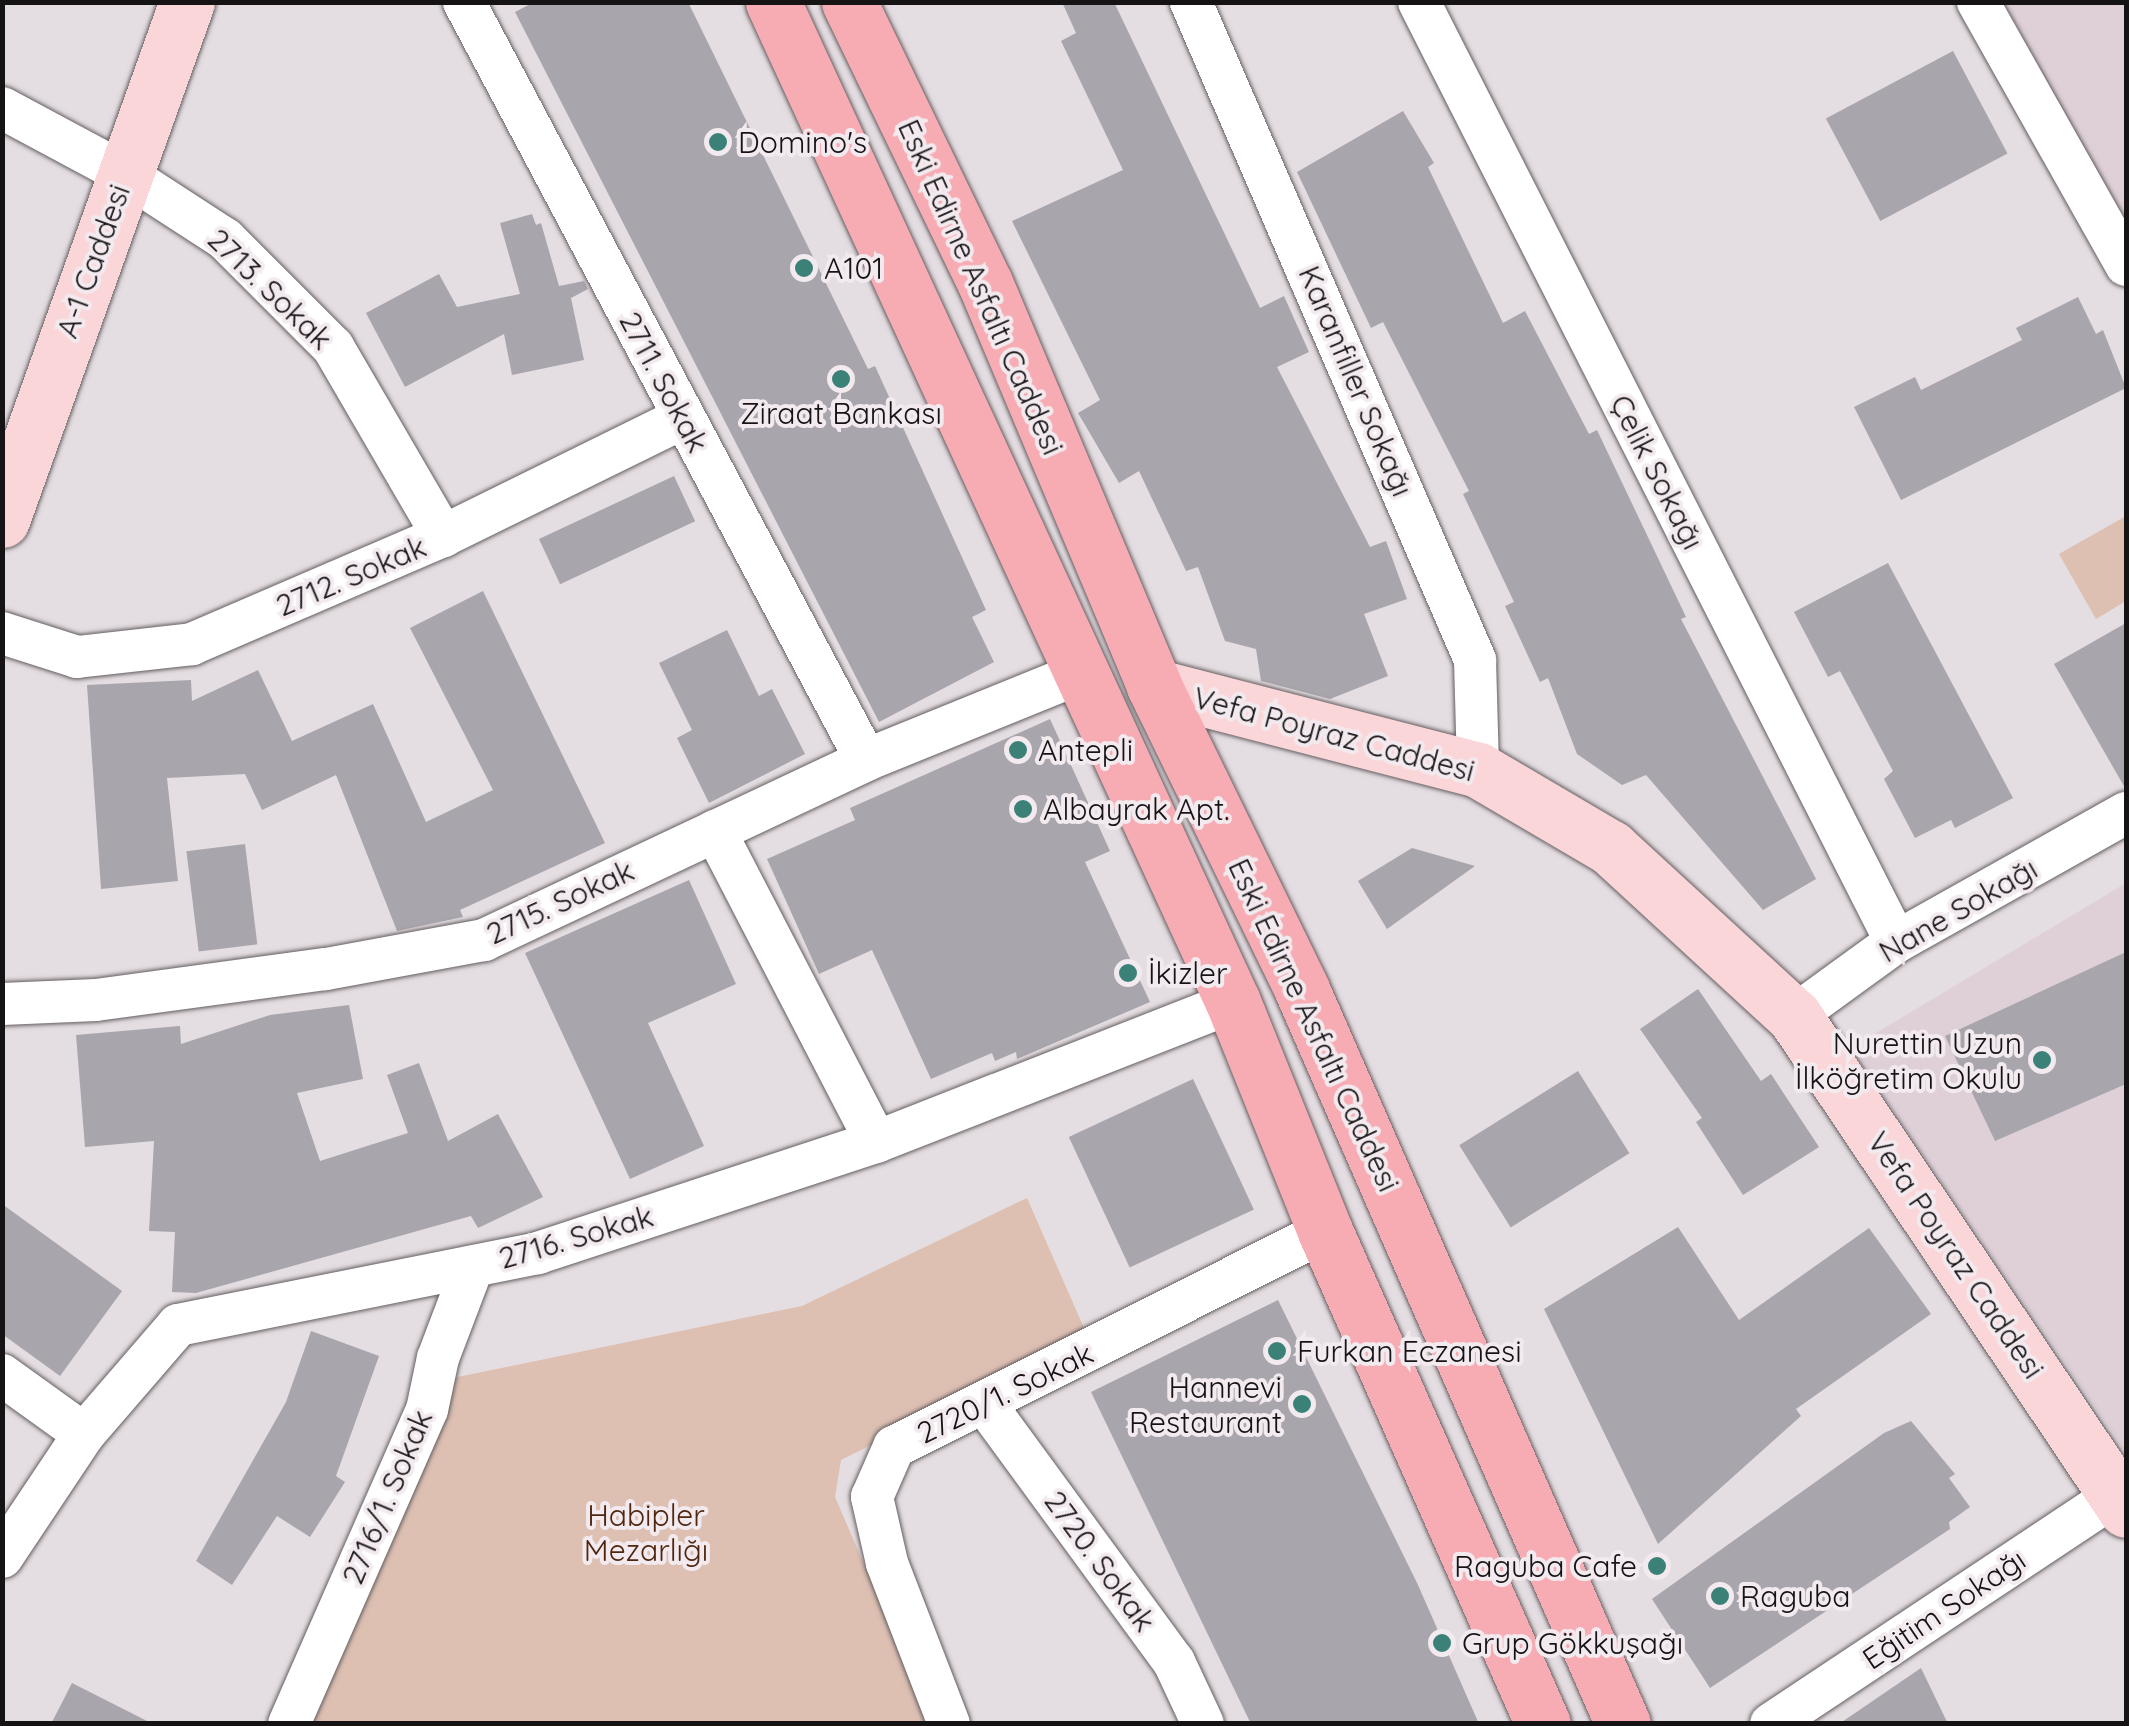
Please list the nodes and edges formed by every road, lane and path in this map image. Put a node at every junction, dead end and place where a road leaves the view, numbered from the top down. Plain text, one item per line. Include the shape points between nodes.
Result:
1 (187, 2) edge
2 (464, 2) edge
3 (773, 2) edge
4 (849, 2) edge
5 (1192, 2) edge
6 (1419, 2) edge
7 (1978, 2) edge
8 (2, 108) edge
9 (126, 174) junction
10 (2120, 240) edge
11 (682, 418) junction
12 (16, 431) edge
13 (2, 520) edge
14 (443, 536) junction
15 (2, 634) edge
16 (1083, 672) junction
17 (1154, 686) junction
18 (866, 760) junction
19 (1478, 770) junction
20 (2126, 813) edge
21 (715, 831) junction
22 (1896, 942) junction
23 (1234, 1002) junction
24 (2, 1004) edge
25 (1794, 1016) junction
26 (876, 1142) junction
27 (1325, 1231) junction
28 (473, 1266) junction
29 (2, 1375) edge
30 (985, 1404) junction
31 (84, 1434) junction
32 (2122, 1502) edge
33 (2, 1557) edge
34 (289, 1724) edge
35 (949, 1724) edge
36 (1204, 1724) edge
37 (1544, 1724) edge
38 (1623, 1724) edge
39 (1772, 1724) edge

1 - 9 main road, A-1 Caddesi
2 - 11 street, 2711. Sokak
3 - 16 main road, Eski Edirne Asfaltı Caddesi
4 - 17 main road, Eski Edirne Asfaltı Caddesi via 984,282
5 - 19 street, Karanfiller Sokağı via 1475,660
6 - 22 street, Çelik Sokağı
7 - 10 street
8 - 9 street, 2713. Sokak
9 - 12 main road, A-1 Caddesi
9 - 14 street, 2713. Sokak via 225,239 333,347
11 - 14 street, 2712. Sokak
11 - 18 street, 2711. Sokak
12 - 13 main road, A-1 Caddesi
14 - 15 street, 2712. Sokak via 192,644 77,657
16 - 17 main road
16 - 18 street, 2715. Sokak
16 - 23 main road, Eski Edirne Asfaltı Caddesi
17 - 19 main road, Vefa Poyraz Caddesi
17 - 38 main road, Eski Edirne Asfaltı Caddesi via 1302,990
18 - 21 street, 2715. Sokak
19 - 25 main road, Vefa Poyraz Caddesi via 1610,848
20 - 22 street, Nane Sokağı
21 - 24 street, 2715. Sokak via 484,940 250,980
21 - 26 street
22 - 25 street, Nane Sokağı
23 - 26 street, 2716. Sokak
23 - 27 main road, Eski Edirne Asfaltı Caddesi
25 - 32 main road, Vefa Poyraz Caddesi
26 - 28 street, 2716. Sokak via 538,1253
27 - 30 street, 2720/1. Sokak
27 - 37 main road, Eski Edirne Asfaltı Caddesi
28 - 31 street, 2716. Sokak via 178,1325
28 - 34 street, 2716/1. Sokak via 438,1358 428,1410
29 - 31 street
30 - 35 street, 2720/1. Sokak via 894,1447 872,1497 886,1563
30 - 36 street, 2720. Sokak via 1174,1662
31 - 33 street, 2716. Sokak
32 - 39 street, Eğitim Sokağı

